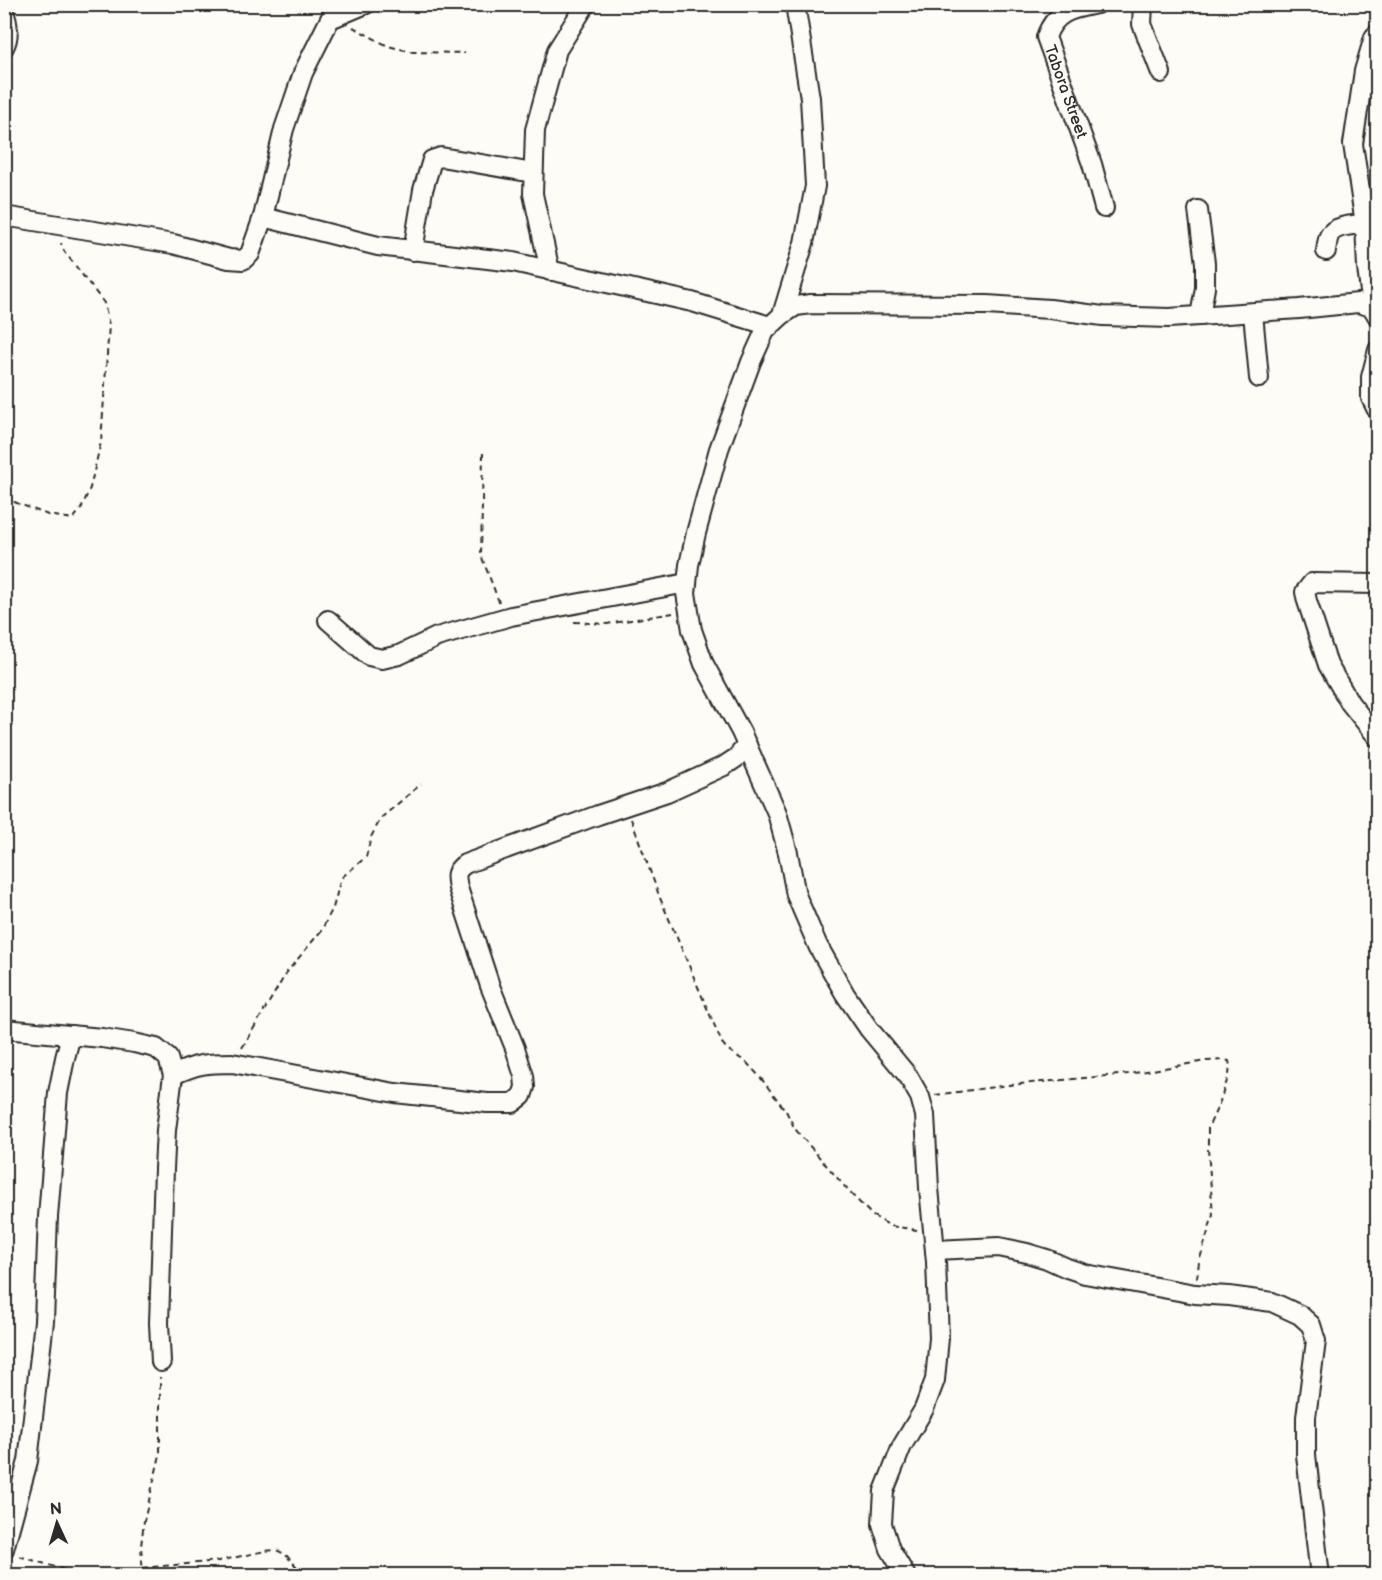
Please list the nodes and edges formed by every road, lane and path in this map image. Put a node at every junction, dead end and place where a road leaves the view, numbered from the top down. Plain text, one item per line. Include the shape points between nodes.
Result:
1 (366, 4) edge
2 (586, 4) edge
3 (795, 4) edge
4 (1097, 4) edge
5 (1143, 4) edge
6 (1071, 7) edge
7 (4, 12) edge
8 (333, 16) junction
9 (1377, 33) edge
10 (4, 47) edge
11 (465, 52) dead end
12 (1161, 73) dead end
13 (533, 173) junction
14 (1104, 208) dead end
15 (1198, 210) dead end
16 (4, 216) edge
17 (263, 217) junction
18 (54, 224) junction
19 (1365, 225) junction
20 (413, 251) junction
21 (1326, 251) dead end
22 (550, 271) junction
23 (1375, 312) edge
24 (1253, 313) junction
25 (1200, 316) junction
26 (776, 321) junction
27 (1377, 350) edge
28 (1259, 378) dead end
29 (1377, 412) edge
30 (483, 453) dead end
31 (4, 498) edge
32 (687, 583) junction
33 (1377, 584) edge
34 (689, 610) junction
35 (511, 616) junction
36 (328, 620) dead end
37 (566, 621) dead end
38 (1377, 738) edge
39 (747, 745) junction
40 (728, 764) junction
41 (761, 778) junction
42 (421, 784) dead end
43 (626, 806) junction
44 (4, 1029) edge
45 (71, 1035) junction
46 (232, 1063) junction
47 (173, 1075) junction
48 (921, 1097) junction
49 (933, 1231) junction
50 (935, 1250) junction
51 (1195, 1294) junction
52 (161, 1362) joint
53 (10, 1552) edge
54 (142, 1568) junction
55 (85, 1575) edge
56 (143, 1575) edge
57 (305, 1575) edge
58 (906, 1575) edge
59 (1320, 1575) edge

1 - 8 street
2 - 13 street via 557,50 535,130
3 - 26 street via 810,98 814,186 804,243
4 - 6 street, Tabora Street
5 - 12 street via 1142,24
6 - 14 street, Tabora Street via 1058,16 1046,37
7 - 10 street
8 - 11 path via 388,46 413,52
8 - 17 street via 303,73 284,129
9 - 19 street via 1364,71 1353,144
13 - 20 street via 441,157 432,160
13 - 22 street via 533,194
15 - 25 street via 1205,263
16 - 18 street
17 - 18 street via 250,255 243,260
17 - 20 street
18 - 31 path via 64,251 104,303 109,325 101,442 90,488 73,519 48,515
19 - 21 street via 1334,230
19 - 23 street
20 - 22 street via 513,262
22 - 26 street
23 - 24 street via 1358,303
24 - 25 street
24 - 28 street
25 - 26 street via 1103,316 987,305 811,304 796,306
26 - 32 street via 765,331 751,362 719,449
27 - 29 street via 1371,377 1371,398
30 - 35 path via 481,555 499,602
32 - 34 street
32 - 35 street
33 - 38 street via 1312,583 1305,592 1328,665
34 - 37 path via 607,624
34 - 39 street via 704,664
35 - 36 street via 437,637 382,659 369,656
39 - 40 street
39 - 41 street
40 - 41 street
40 - 43 street
41 - 48 street via 777,813 796,895 818,946 845,994
42 - 46 path via 381,818 366,857 341,878 321,932 287,972
43 - 46 street via 458,869 458,888 524,1076 522,1096 513,1103 395,1093
43 - 49 path via 660,898 722,1043 760,1077 795,1129 873,1216 891,1226
44 - 45 street
45 - 47 street via 156,1048 168,1058
45 - 53 street via 58,1093 44,1321 28,1461
46 - 47 street via 191,1066
47 - 52 street via 164,1169
48 - 49 street
48 - 51 path via 1228,1061 1228,1075 1208,1128 1213,1215 1199,1262
49 - 50 street
50 - 51 street via 999,1247 1027,1252 1085,1274
50 - 58 street via 939,1338 935,1380 884,1491 882,1524 890,1549
51 - 59 street via 1272,1302 1300,1315 1311,1325 1316,1341 1306,1418 1306,1455
52 - 54 path via 159,1455 144,1521
53 - 55 path
54 - 56 path
54 - 57 path via 219,1561 276,1550

